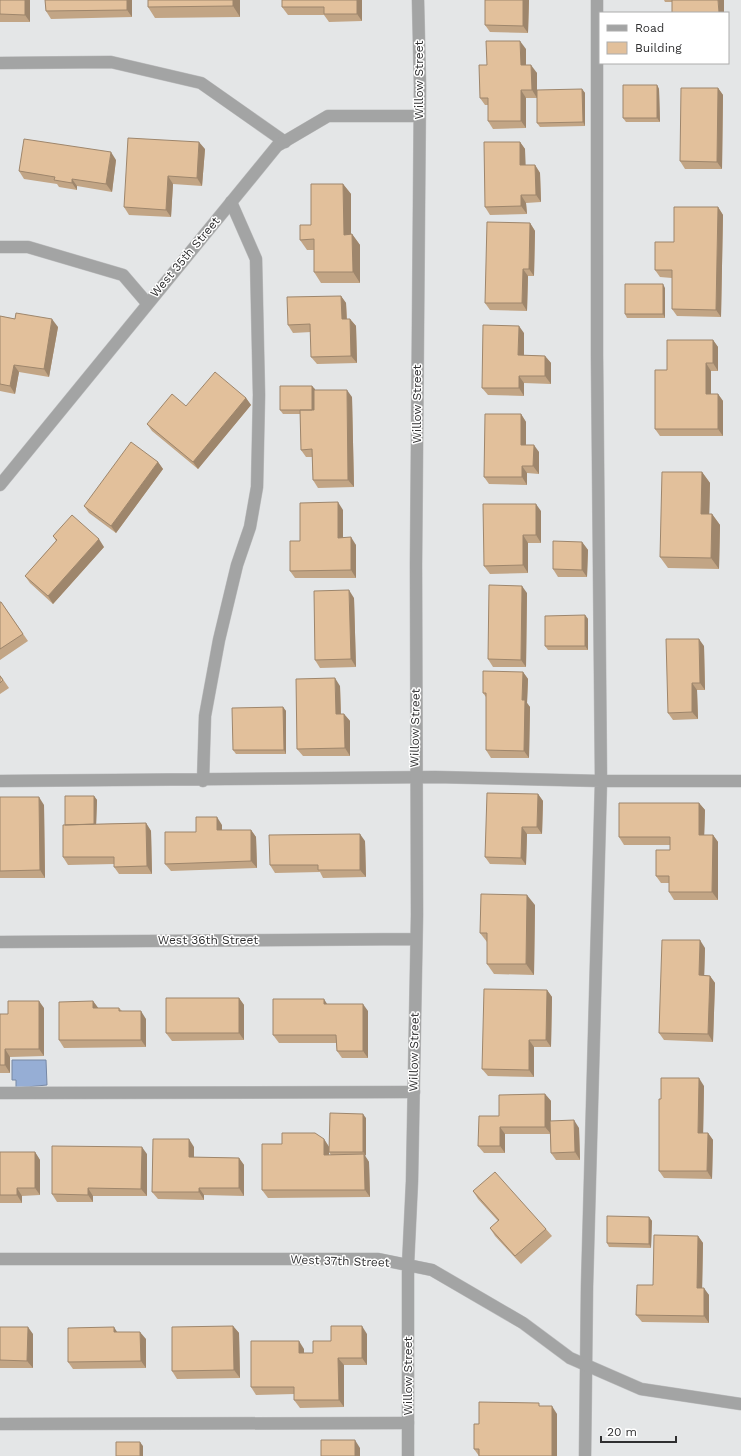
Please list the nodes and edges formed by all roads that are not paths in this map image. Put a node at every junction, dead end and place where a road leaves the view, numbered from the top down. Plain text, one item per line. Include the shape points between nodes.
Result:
1 (418, 0) edge
2 (597, 0) edge
3 (0, 63) edge
4 (419, 116) junction
5 (285, 142) junction
6 (231, 202) junction
7 (0, 247) edge
8 (147, 303) junction
9 (0, 485) edge
10 (415, 778) junction
11 (203, 780) junction
12 (0, 781) edge
13 (600, 781) junction
14 (741, 782) edge
15 (416, 939) junction
16 (0, 942) edge
17 (414, 1092) junction
18 (0, 1093) edge
19 (0, 1259) edge
20 (408, 1265) junction
21 (586, 1365) junction
22 (741, 1404) edge
23 (408, 1423) junction
24 (0, 1424) edge
25 (408, 1456) edge
26 (585, 1456) edge

1 - 4 street, Willow Street
2 - 13 street
3 - 5 street via 111,62 201,83
4 - 5 street, West 35th Street via 328,116
4 - 10 street, Willow Street
5 - 6 street, West 35th Street via 277,146
6 - 8 street, West 35th Street
6 - 11 street via 256,259 259,395 257,487 250,527 237,565 219,640 205,716
7 - 8 street via 28,247 123,275
8 - 9 street, West 35th Street
10 - 11 street
10 - 13 street
10 - 15 street, Willow Street
11 - 12 street
13 - 14 street
13 - 21 street
15 - 16 street, West 36th Street
15 - 17 street, Willow Street
17 - 18 street
17 - 20 street, Willow Street
19 - 20 street, West 37th Street via 378,1259
20 - 21 street, West 37th Street via 432,1270 523,1323 570,1358
20 - 23 street, Willow Street
21 - 22 street, West 37th Street via 641,1389
21 - 26 street
23 - 24 street
23 - 25 street, Willow Street

